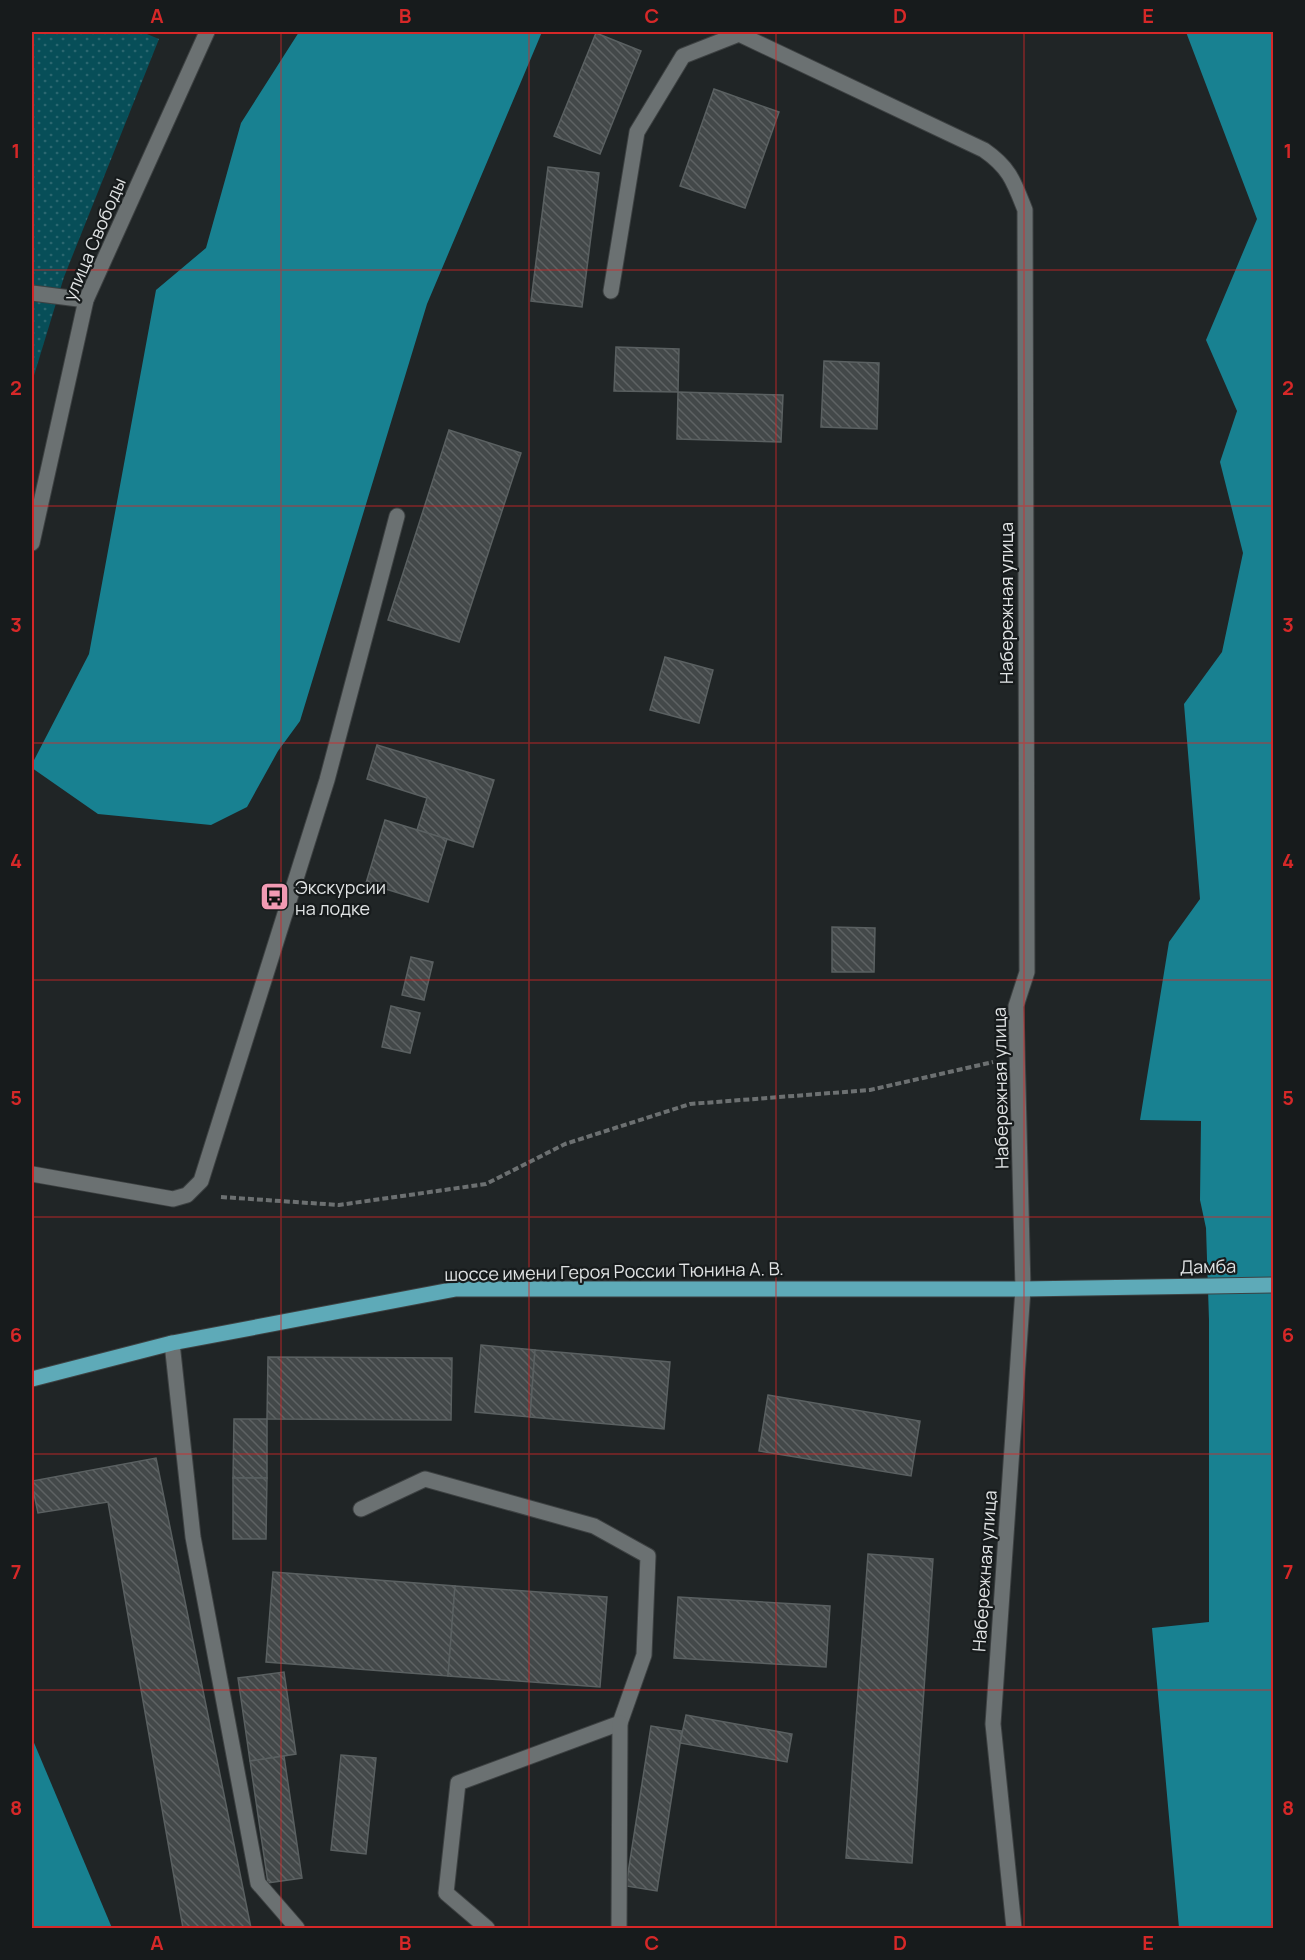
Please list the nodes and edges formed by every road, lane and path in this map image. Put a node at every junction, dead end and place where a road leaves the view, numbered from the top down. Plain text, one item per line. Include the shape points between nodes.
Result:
1 (207, 32) edge
2 (739, 33) edge
3 (611, 291) dead end
4 (32, 293) edge
5 (86, 300) junction
6 (397, 516) dead end
7 (32, 543) edge
8 (1017, 1056) junction
9 (32, 1174) edge
10 (187, 1195) junction
11 (1274, 1285) edge
12 (1023, 1289) junction
13 (172, 1343) junction
14 (32, 1379) edge
15 (361, 1509) dead end
16 (620, 1723) junction
17 (297, 1929) edge
18 (487, 1929) edge
19 (620, 1929) edge
20 (1014, 1929) edge

1 - 5 street, улица Свободы
2 - 3 street via 683,56 637,132
2 - 8 street, Набережная улица via 984,150 1001,162 1012,177 1025,210 1026,972 1016,1006
4 - 5 street
5 - 7 street, улица Свободы
6 - 10 street via 327,780 201,1181
8 - 10 path via 870,1090 690,1104 565,1144 486,1184 339,1205
8 - 12 street, Набережная улица
9 - 10 street via 174,1199
11 - 12 main road, Дамба
12 - 13 main road, шоссе имени Героя России Тюнина А. В. via 456,1289
12 - 20 street, Набережная улица via 993,1724
13 - 14 main road, шоссе имени Героя России Тюнина А. В.
13 - 17 street via 193,1537 258,1883
15 - 16 street via 425,1479 594,1526 648,1556 644,1655
16 - 18 street via 458,1783 446,1893
16 - 19 street

